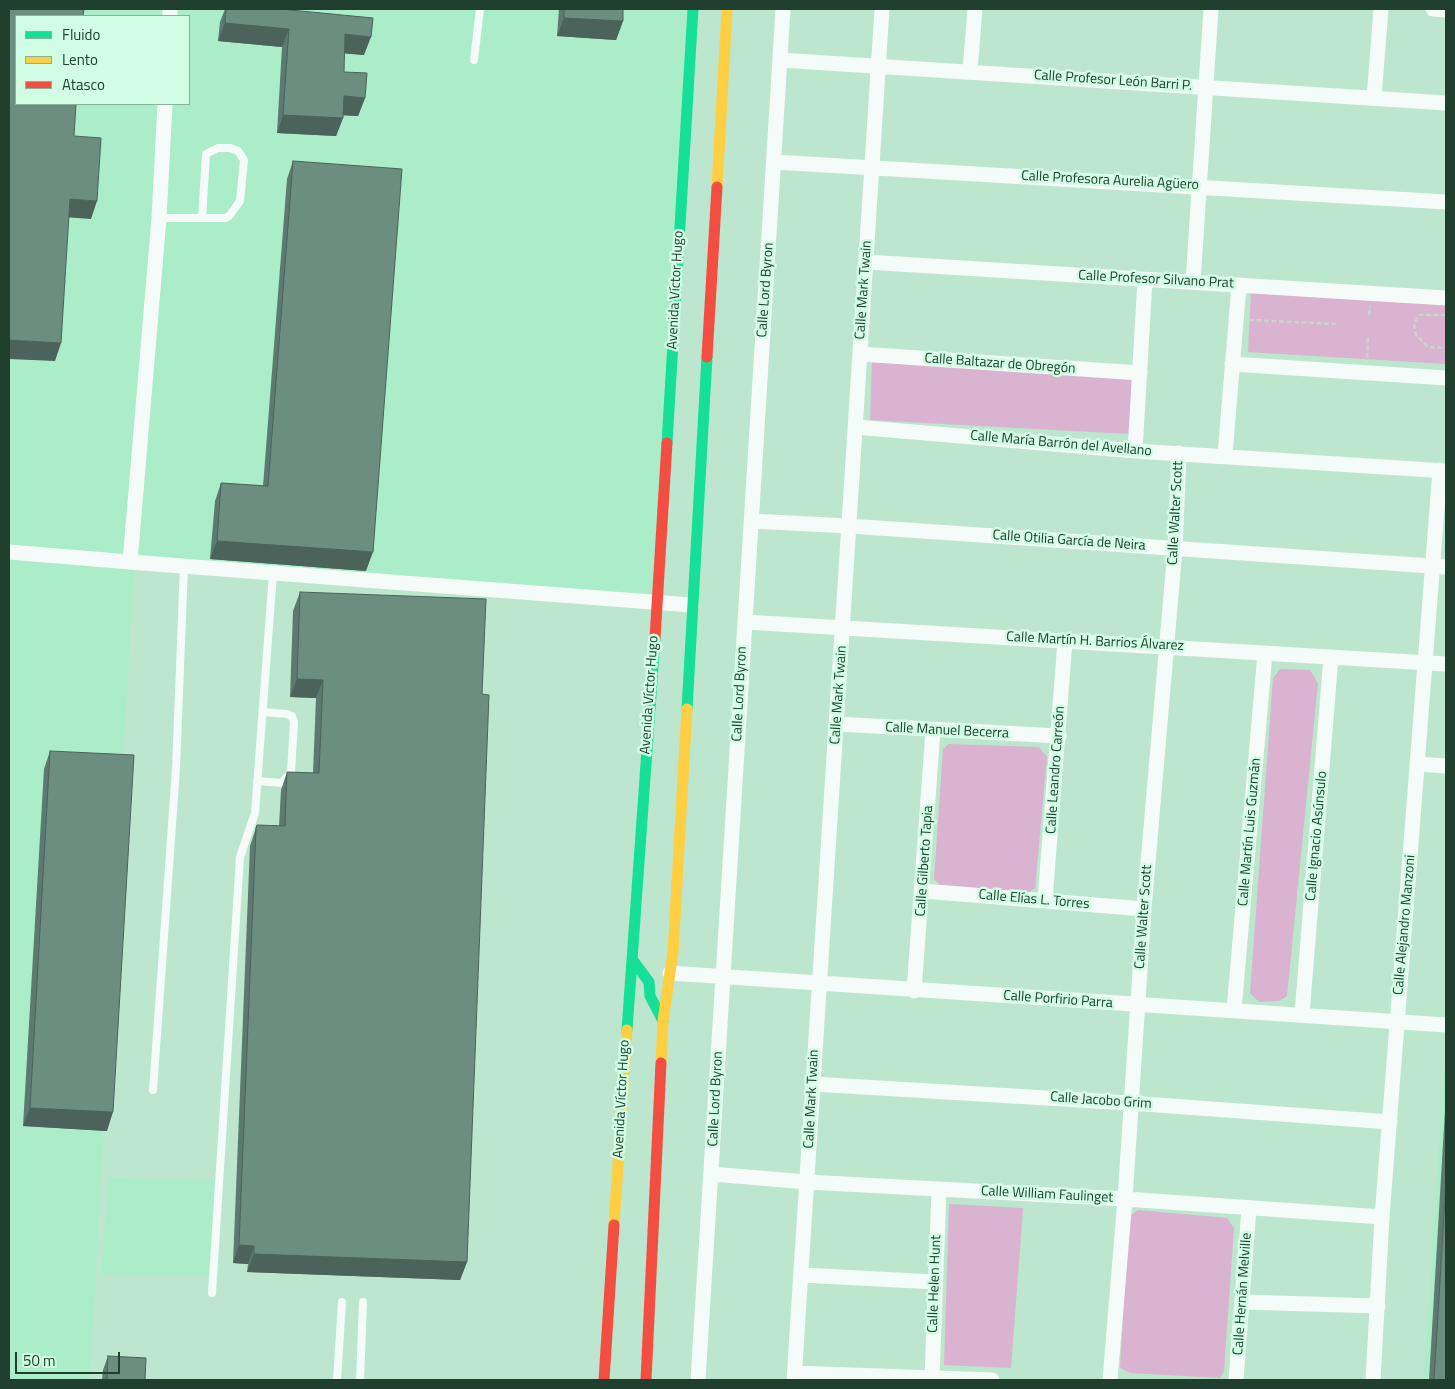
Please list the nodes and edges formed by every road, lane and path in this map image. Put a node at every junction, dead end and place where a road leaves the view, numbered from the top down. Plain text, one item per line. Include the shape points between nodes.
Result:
1 (480, 9) edge
2 (693, 9) edge
3 (727, 9) edge
4 (784, 9) edge
5 (882, 9) edge
6 (975, 9) edge
7 (1211, 9) edge
8 (1381, 9) edge
9 (1433, 9) edge
10 (1446, 10) edge
11 (474, 60) dead end
12 (780, 60) junction
13 (879, 66) junction
14 (970, 71) junction
15 (1206, 87) junction
16 (1374, 98) junction
17 (1446, 103) edge
18 (165, 105) edge
19 (774, 162) junction
20 (872, 168) junction
21 (1199, 186) junction
22 (1446, 202) edge
23 (158, 218) junction
24 (202, 218) junction
25 (866, 262) junction
26 (1145, 280) junction
27 (1193, 282) junction
28 (1239, 285) junction
29 (1446, 298) edge
30 (1249, 311) dead end
31 (1446, 315) edge
32 (1248, 320) junction
33 (1337, 324) dead end
34 (1248, 328) dead end
35 (1368, 337) dead end
36 (1446, 348) edge
37 (860, 354) junction
38 (1357, 358) dead end
39 (1232, 364) junction
40 (1140, 373) junction
41 (1446, 378) edge
42 (855, 427) junction
43 (1135, 451) junction
44 (1179, 453) junction
45 (1225, 455) junction
46 (1443, 471) edge
47 (751, 522) junction
48 (849, 526) junction
49 (1175, 549) junction
50 (9, 552) edge
51 (130, 562) junction
52 (184, 566) junction
53 (1440, 566) edge
54 (273, 574) junction
55 (656, 602) junction
56 (691, 605) junction
57 (744, 622) junction
58 (844, 628) junction
59 (1065, 641) junction
60 (1167, 647) junction
61 (1265, 653) junction
62 (1331, 657) junction
63 (1427, 663) junction
64 (1446, 664) edge
65 (263, 712) junction
66 (836, 724) junction
67 (934, 730) junction
68 (1059, 736) junction
69 (1418, 764) junction
70 (1446, 766) edge
71 (258, 781) junction
72 (923, 891) junction
73 (1045, 900) junction
74 (1144, 909) junction
75 (632, 959) junction
76 (670, 973) junction
77 (723, 977) junction
78 (820, 984) junction
79 (914, 991) junction
80 (1138, 1005) junction
81 (1234, 1010) junction
82 (1302, 1014) junction
83 (663, 1021) junction
84 (1397, 1022) junction
85 (1446, 1025) edge
86 (813, 1084) junction
87 (153, 1090) dead end
88 (1130, 1103) junction
89 (1390, 1122) junction
90 (712, 1174) junction
91 (807, 1182) junction
92 (939, 1190) junction
93 (1125, 1199) junction
94 (1249, 1208) junction
95 (1382, 1217) junction
96 (802, 1275) junction
97 (935, 1282) junction
98 (212, 1293) dead end
99 (342, 1302) dead end
100 (363, 1302) dead end
101 (1243, 1302) junction
102 (1378, 1306) junction
103 (610, 1319) junction
104 (618, 1346) dead end
105 (795, 1376) edge
106 (932, 1378) junction
107 (337, 1380) edge
108 (360, 1380) edge
109 (604, 1380) edge
110 (646, 1380) edge
111 (698, 1380) edge
112 (992, 1380) edge
113 (1110, 1380) edge
114 (1236, 1380) edge
115 (1373, 1380) edge

1 - 11 lane
2 - 55 street, Avenida Víctor Hugo
3 - 56 street
4 - 12 street, Calle Lord Byron
5 - 13 street, Calle Mark Twain
6 - 14 street
7 - 15 street
8 - 16 street
9 - 10 street
12 - 13 street, Calle Profesor León Barri P.
12 - 19 street, Calle Lord Byron
13 - 14 street, Calle Profesor León Barri P.
13 - 20 street, Calle Mark Twain
14 - 15 street, Calle Profesor León Barri P.
15 - 16 street, Calle Profesor León Barri P.
15 - 21 street
16 - 17 street, Calle Profesor León Barri P.
18 - 23 street
19 - 20 street, Calle Profesora Aurelia Agüero
19 - 47 street, Calle Lord Byron
20 - 21 street, Calle Profesora Aurelia Agüero
20 - 25 street, Calle Mark Twain
21 - 22 street, Calle Profesora Aurelia Agüero
21 - 27 street
23 - 24 lane
23 - 51 street
24 - 24 lane via 226,218 236,209 240,201 244,160 238,151 218,148 206,154
25 - 26 street, Calle Profesor Silvano Prat
25 - 37 street, Calle Mark Twain
26 - 27 street, Calle Profesor Silvano Prat
26 - 40 street
27 - 28 street, Calle Profesor Silvano Prat
28 - 29 street, Calle Profesor Silvano Prat
28 - 39 street
30 - 32 path
31 - 36 path via 1419,315 1414,324 1420,341 1428,347
32 - 33 path
32 - 34 path
35 - 38 path via 1367,358
37 - 40 street, Calle Baltazar de Obregón
37 - 42 street, Calle Mark Twain
39 - 41 street
39 - 45 street
40 - 43 street
42 - 43 street, Calle María Barrón del Avellano
42 - 48 street, Calle Mark Twain
43 - 44 street, Calle María Barrón del Avellano
44 - 45 street, Calle María Barrón del Avellano
44 - 49 street, Calle Walter Scott
45 - 46 street, Calle María Barrón del Avellano
46 - 53 street, Calle Alejandro Manzoni
47 - 48 street, Calle Otilia García de Neira
47 - 57 street, Calle Lord Byron
48 - 49 street, Calle Otilia García de Neira
48 - 58 street, Calle Mark Twain
49 - 53 street, Calle Otilia García de Neira
49 - 60 street, Calle Walter Scott
50 - 51 street
51 - 52 street
52 - 54 street
52 - 87 lane via 176,769
53 - 63 street, Calle Alejandro Manzoni
54 - 55 street
54 - 65 lane
55 - 56 street
55 - 75 street, Avenida Víctor Hugo
56 - 76 street
57 - 58 street, Calle Martín H. Barrios Álvarez
57 - 77 street, Calle Lord Byron
58 - 59 street, Calle Martín H. Barrios Álvarez
58 - 66 street, Calle Mark Twain
59 - 60 street, Calle Martín H. Barrios Álvarez
59 - 68 street, Calle Leandro Carreón
60 - 61 street, Calle Martín H. Barrios Álvarez
60 - 74 street, Calle Walter Scott
61 - 62 street, Calle Martín H. Barrios Álvarez
61 - 81 street, Calle Martín Luis Guzmán
62 - 63 street, Calle Martín H. Barrios Álvarez
62 - 82 street, Calle Ignacio Asúnsulo
63 - 64 street, Calle Martín H. Barrios Álvarez
63 - 69 street, Calle Alejandro Manzoni
65 - 71 lane
65 - 71 lane via 292,716 291,764 290,772 282,783
66 - 67 street, Calle Manuel Becerra
66 - 78 street, Calle Mark Twain
67 - 68 street, Calle Manuel Becerra
67 - 72 street, Calle Gilberto Tapia
68 - 73 street, Calle Leandro Carreón
69 - 70 street
69 - 84 street, Calle Alejandro Manzoni
71 - 98 lane via 253,824 243,842 240,857
72 - 73 street, Calle Elías L. Torres
72 - 79 street, Calle Gilberto Tapia
73 - 74 street, Calle Elías L. Torres
74 - 80 street, Calle Walter Scott
75 - 83 street via 648,982 650,996
75 - 103 street, Avenida Víctor Hugo
76 - 77 street, Calle Porfirio Parra
76 - 83 street
77 - 78 street, Calle Porfirio Parra
77 - 90 street, Calle Lord Byron
78 - 79 street, Calle Porfirio Parra
78 - 86 street, Calle Mark Twain
79 - 80 street, Calle Porfirio Parra
80 - 81 street, Calle Porfirio Parra
80 - 88 street, Calle Walter Scott
81 - 82 street, Calle Porfirio Parra
82 - 84 street, Calle Porfirio Parra
83 - 110 street
84 - 85 street, Calle Porfirio Parra
84 - 89 street, Calle Alejandro Manzoni
86 - 88 street, Calle Jacobo Grim
86 - 91 street, Calle Mark Twain
88 - 89 street, Calle Jacobo Grim
88 - 93 street, Calle Walter Scott
89 - 95 street, Calle Alejandro Manzoni
90 - 91 street, Calle William Faulinget
90 - 111 street, Calle Lord Byron
91 - 92 street, Calle William Faulinget
91 - 96 street, Calle Mark Twain
92 - 93 street, Calle William Faulinget
92 - 97 street, Calle Helen Hunt
93 - 94 street, Calle William Faulinget
93 - 113 street, Calle Walter Scott
94 - 95 street, Calle William Faulinget
94 - 101 street, Calle Hernán Melville
95 - 102 street, Calle Alejandro Manzoni
96 - 97 street
96 - 105 street, Calle Mark Twain
97 - 106 street, Calle Helen Hunt
99 - 107 lane
100 - 108 lane
101 - 102 street
101 - 114 street, Calle Hernán Melville
102 - 115 street, Calle Alejandro Manzoni
103 - 104 street
103 - 109 street, Avenida Víctor Hugo
105 - 106 street
106 - 112 street

